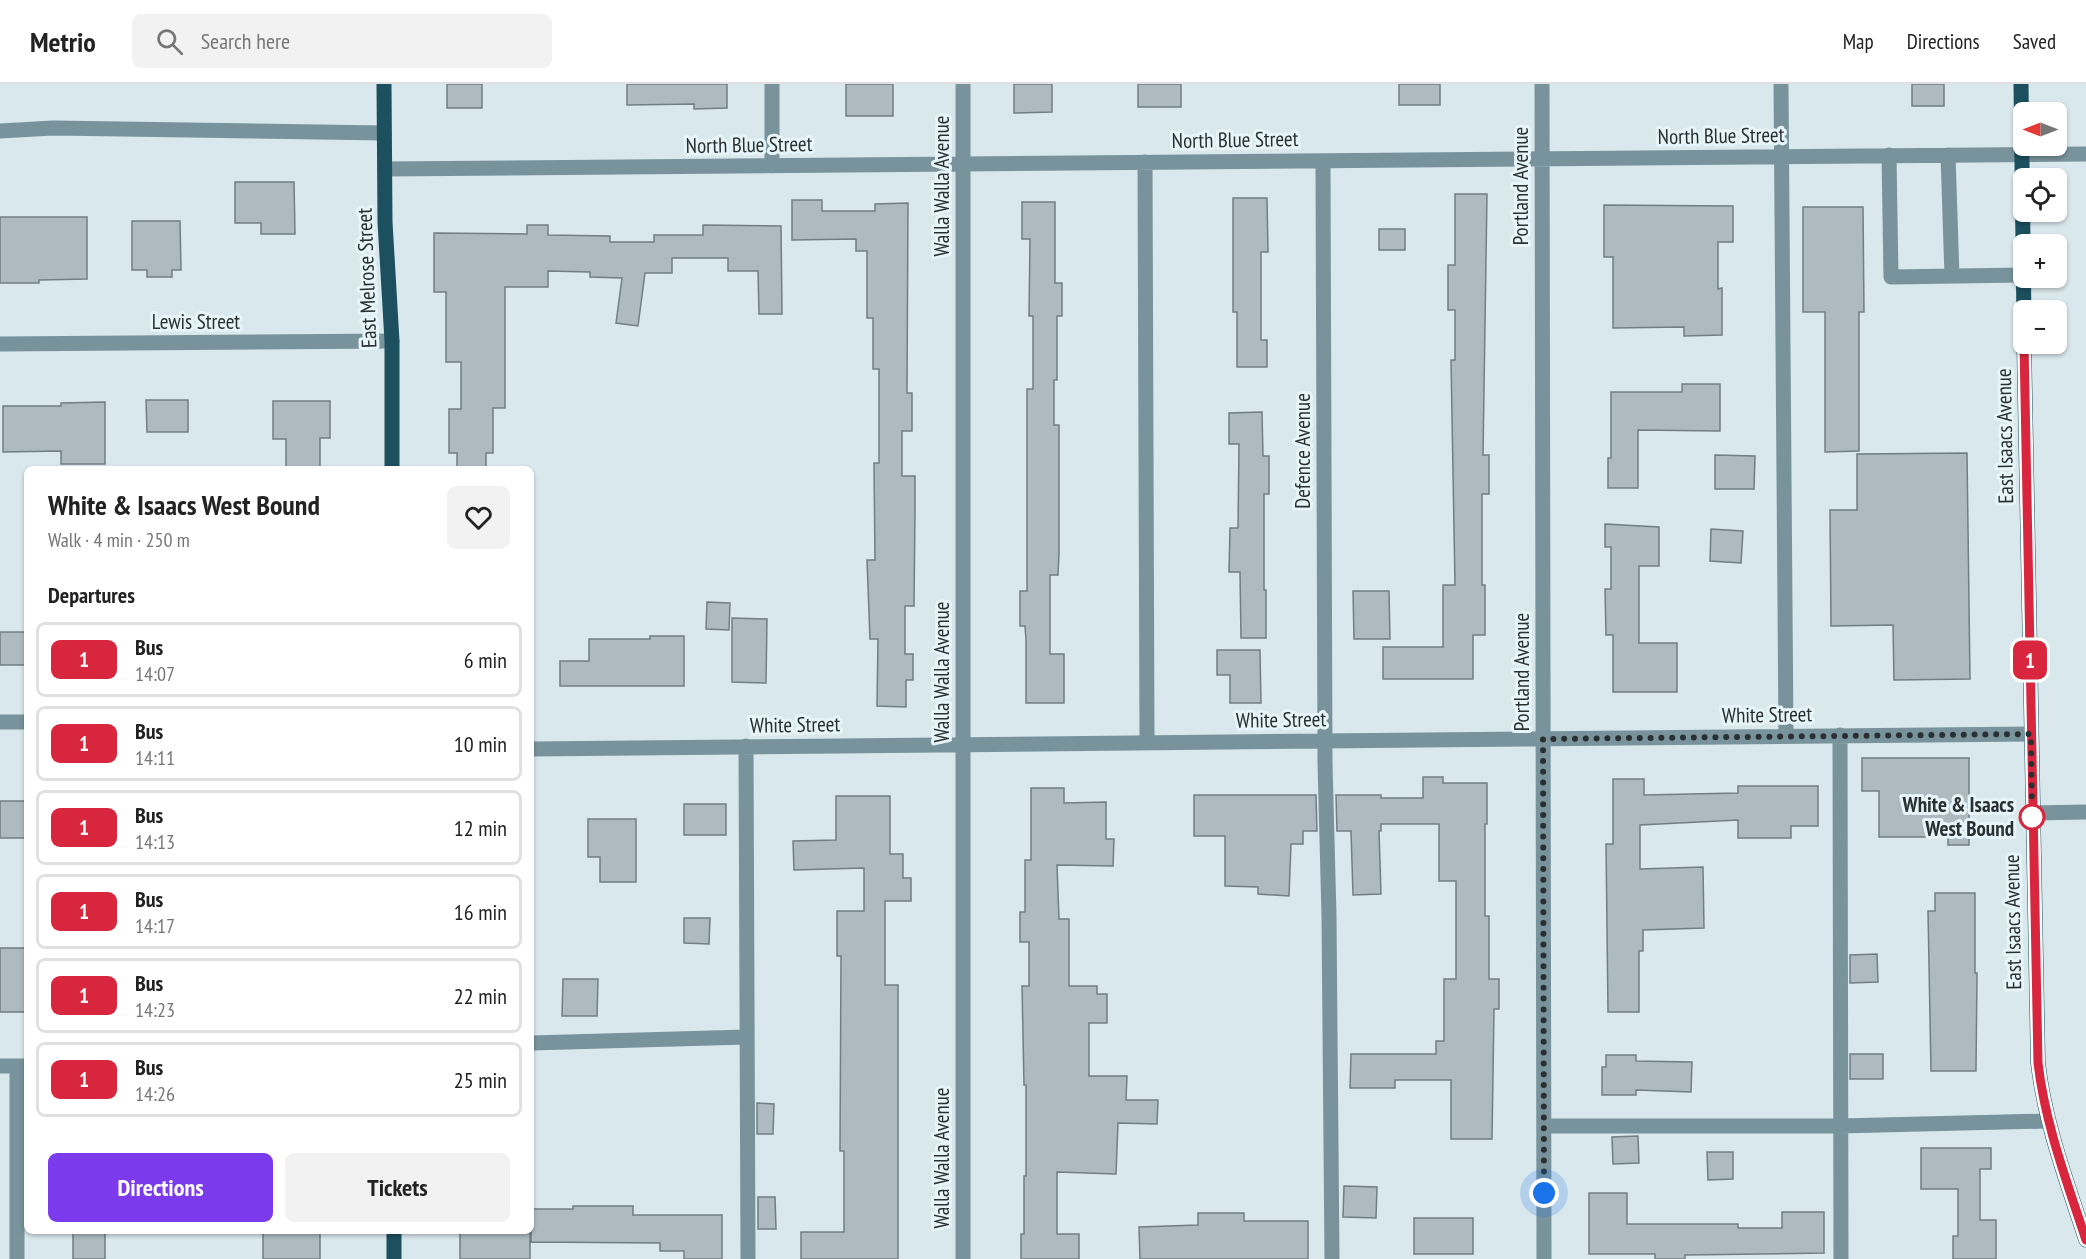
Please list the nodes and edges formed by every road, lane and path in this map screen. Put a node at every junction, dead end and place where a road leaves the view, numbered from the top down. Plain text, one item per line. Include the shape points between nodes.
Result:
1 (384, 84) edge
2 (772, 84) edge
3 (963, 84) edge
4 (1542, 84) edge
5 (1781, 84) edge
6 (2021, 84) edge
7 (2021, 102) edge
8 (0, 131) edge
9 (384, 133) junction
10 (2013, 154) edge
11 (2067, 154) edge
12 (2086, 154) edge
13 (1889, 155) junction
14 (1948, 155) junction
15 (1782, 156) junction
16 (2022, 156) edge
17 (1542, 159) junction
18 (1323, 161) junction
19 (1145, 162) junction
20 (963, 164) junction
21 (772, 166) junction
22 (385, 169) junction
23 (2023, 234) edge
24 (2013, 275) edge
25 (1952, 276) junction
26 (392, 341) junction
27 (0, 344) edge
28 (2024, 354) edge
29 (392, 466) edge
30 (0, 722) edge
31 (24, 722) edge
32 (2031, 734) junction
33 (1840, 735) junction
34 (1786, 736) junction
35 (1543, 739) junction
36 (1325, 741) junction
37 (1147, 742) junction
38 (963, 744) junction
39 (746, 746) junction
40 (534, 748) edge
41 (2086, 812) edge
42 (2032, 813) junction
43 (747, 1036) junction
44 (534, 1043) edge
45 (0, 1066) edge
46 (22, 1066) edge
47 (2048, 1121) junction
48 (1544, 1126) junction
49 (1840, 1126) junction
50 (394, 1234) edge
51 (2086, 1240) edge
52 (17, 1259) edge
53 (394, 1259) edge
54 (748, 1259) edge
55 (963, 1259) edge
56 (1332, 1259) edge
57 (1544, 1259) edge
58 (1841, 1259) edge

1 - 9 main road, East Melrose Street
2 - 21 street
3 - 20 street, Walla Walla Avenue
4 - 17 street, Portland Avenue
5 - 15 street
6 - 7 main road
8 - 9 street
9 - 22 main road, East Melrose Street
10 - 14 street, North Blue Street
11 - 12 street, North Blue Street
13 - 14 street, North Blue Street
13 - 15 street, North Blue Street
13 - 25 street via 1891,276
14 - 25 street
15 - 17 street, North Blue Street
15 - 34 street
16 - 23 main road
17 - 18 street, North Blue Street
17 - 35 street, Portland Avenue
18 - 19 street, North Blue Street
18 - 36 street, Defence Avenue
19 - 20 street, North Blue Street
19 - 37 street
20 - 21 street, North Blue Street
20 - 38 street, Walla Walla Avenue
21 - 22 street, North Blue Street
22 - 26 main road, East Melrose Street
24 - 25 street
26 - 27 street, Lewis Street
26 - 29 main road, East Melrose Street
28 - 32 main road, East Isaacs Avenue
30 - 31 street
32 - 33 street, White Street
32 - 42 main road, East Isaacs Avenue
33 - 34 street, White Street
33 - 49 street
34 - 35 street, White Street
35 - 36 street, White Street
35 - 48 street, Portland Avenue
36 - 37 street, White Street
36 - 56 street, Defence Avenue
37 - 38 street, White Street
38 - 39 street, White Street
38 - 55 street, Walla Walla Avenue
39 - 40 street, White Street
39 - 43 street
41 - 42 street
42 - 47 main road, East Isaacs Avenue via 2038,1063
43 - 44 street
43 - 54 street
45 - 46 street
46 - 52 street
47 - 49 street
47 - 51 main road, East Isaacs Avenue
48 - 49 street
48 - 57 street, Portland Avenue
49 - 58 street
50 - 53 main road

